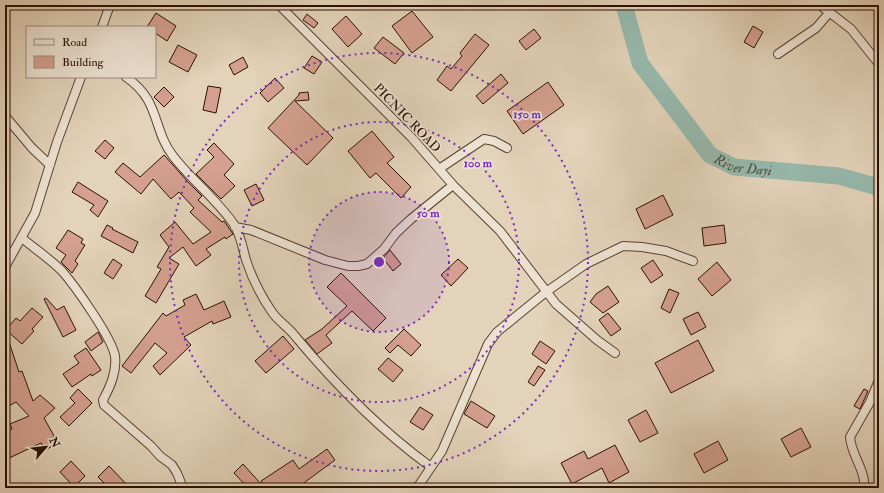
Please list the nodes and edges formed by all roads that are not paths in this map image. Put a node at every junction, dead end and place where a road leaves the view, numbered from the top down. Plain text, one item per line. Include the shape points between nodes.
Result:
1 (110, 5) edge
2 (279, 5) edge
3 (820, 5) edge
4 (829, 13) junction
5 (102, 26) edge
6 (778, 54) dead end
7 (879, 64) edge
8 (81, 78) edge
9 (127, 78) edge
10 (5, 116) edge
11 (507, 148) dead end
12 (50, 165) junction
13 (439, 169) junction
14 (453, 185) junction
15 (235, 227) junction
16 (22, 238) junction
17 (693, 261) dead end
18 (5, 267) edge
19 (546, 292) junction
20 (615, 353) dead end
21 (879, 380) edge
22 (432, 467) junction
23 (183, 488) edge
24 (417, 488) edge
25 (864, 488) edge

1 - 5 street
2 - 13 street, PICNIC ROAD
3 - 4 street
4 - 6 street via 816,28
4 - 7 street via 851,29
8 - 12 street
9 - 15 street via 143,91 172,155
10 - 12 street
11 - 13 street via 484,139
12 - 16 street via 35,213
13 - 14 street, PICNIC ROAD
14 - 15 street via 411,219 367,264 358,266 325,260 251,230
14 - 19 street, PICNIC ROAD via 500,231
15 - 22 street via 256,284 272,313 291,331 327,375 371,417
16 - 18 street
16 - 23 street via 62,271 108,339 115,366 112,381 103,400 104,405 172,465
17 - 19 street via 666,251 623,246 586,264
19 - 20 street, PICNIC ROAD via 556,304
19 - 22 street via 497,332 488,344 442,451
21 - 25 street via 850,437 862,471
22 - 24 street

